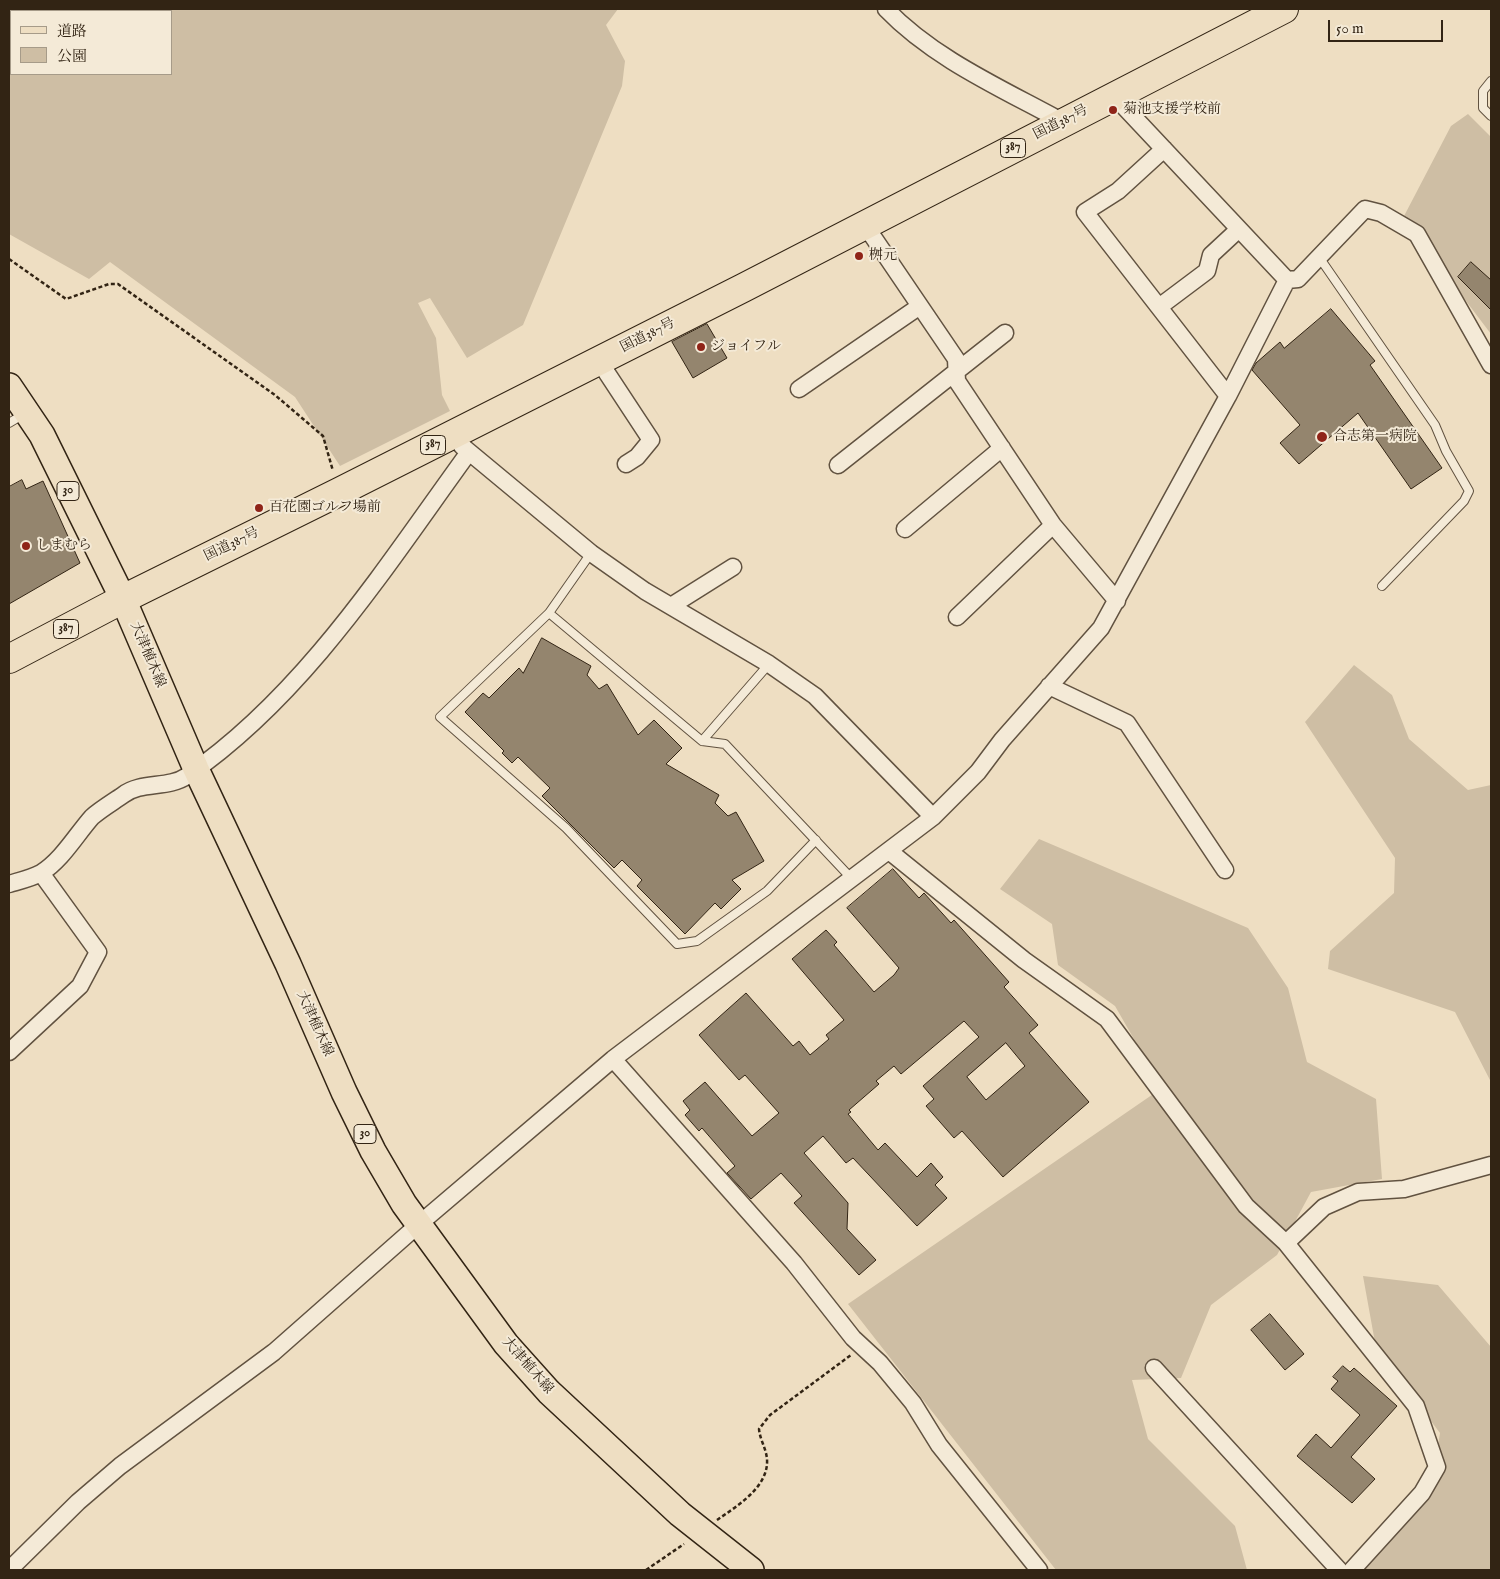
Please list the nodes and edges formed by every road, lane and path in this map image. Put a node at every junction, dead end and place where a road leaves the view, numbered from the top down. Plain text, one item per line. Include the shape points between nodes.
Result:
1 (886, 9) edge
2 (1284, 9) edge
3 (1491, 81) edge
4 (1114, 96) junction
5 (1491, 116) edge
6 (1063, 122) junction
7 (1164, 149) junction
8 (865, 225) junction
9 (1239, 229) junction
10 (1319, 256) junction
11 (9, 259) edge
12 (1287, 280) junction
13 (920, 306) junction
14 (1158, 307) junction
15 (1005, 333) dead end
16 (598, 361) junction
17 (1491, 365) edge
18 (957, 371) junction
19 (9, 386) edge
20 (799, 389) dead end
21 (1228, 396) junction
22 (18, 417) edge
23 (460, 444) junction
24 (1002, 448) junction
25 (626, 464) dead end
26 (838, 465) dead end
27 (339, 492) junction
28 (1053, 525) junction
29 (905, 530) dead end
30 (591, 554) junction
31 (732, 567) dead end
32 (1382, 586) dead end
33 (123, 599) junction
34 (1117, 601) junction
35 (671, 606) junction
36 (549, 613) junction
37 (957, 617) dead end
38 (9, 659) edge
39 (769, 664) junction
40 (1049, 686) junction
41 (702, 741) junction
42 (196, 769) junction
43 (933, 817) junction
44 (816, 840) junction
45 (889, 851) junction
46 (1225, 870) dead end
47 (41, 872) junction
48 (852, 880) junction
49 (9, 884) edge
50 (9, 1052) edge
51 (614, 1059) junction
52 (1491, 1165) edge
53 (418, 1225) junction
54 (1286, 1243) junction
55 (862, 1347) junction
56 (1154, 1368) dead end
57 (702, 1531) junction
58 (9, 1570) edge
59 (646, 1570) edge
60 (751, 1570) edge
61 (1039, 1570) edge
62 (1339, 1570) edge
63 (1352, 1570) edge

1 - 6 street via 920,39 962,66
2 - 4 highway, 国道387号 / 387
3 - 5 lane via 1483,91 1483,108
4 - 6 highway, 国道387号 / 387
4 - 7 street
6 - 8 highway, 国道387号 / 387
7 - 9 street
7 - 14 street via 1118,191 1085,212
8 - 13 street
8 - 16 highway, 国道387号 / 387
9 - 12 street
9 - 14 street via 1211,255 1207,271
10 - 12 street via 1298,279
10 - 17 street via 1364,209 1381,213 1417,234
10 - 32 lane via 1435,425 1469,491 1464,501
11 - 27 path via 66,299 118,284 172,320 275,395 323,436
12 - 21 street
13 - 18 street via 956,359
13 - 20 street
14 - 21 street
15 - 18 street
16 - 23 highway, 国道387号 / 387
16 - 25 street via 651,440 637,457
18 - 24 street via 957,380
18 - 26 street
19 - 22 main road, 大津植木線 / 30
21 - 34 street
22 - 33 main road, 大津植木線 / 30 via 42,435
23 - 27 highway, 国道387号 / 387
23 - 30 street
23 - 42 street via 334,636 246,731
24 - 28 street
24 - 29 street
27 - 33 highway, 国道387号 / 387
28 - 34 street
28 - 37 street
30 - 35 street
30 - 36 lane
31 - 35 street
33 - 38 highway, 国道387号 / 387
33 - 42 main road, 大津植木線 / 30
34 - 40 street via 1101,628
35 - 39 street
36 - 41 lane
36 - 44 lane via 440,717 566,828 677,944 697,941 767,891
39 - 41 lane
39 - 43 street via 815,696
40 - 43 street via 978,772
40 - 46 street via 1127,723
41 - 44 lane via 725,744
42 - 47 street via 168,785 125,792 94,816 57,859
42 - 53 main road, 大津植木線 / 30 via 373,1151
43 - 45 street
44 - 48 lane
45 - 48 street
45 - 54 street via 1024,960 1107,1019 1246,1206
47 - 49 street
47 - 50 street via 98,952 80,986
48 - 51 street
51 - 53 street
51 - 55 street via 794,1263
52 - 54 street via 1404,1189 1358,1192 1324,1207
53 - 57 main road, 大津植木線 / 30 via 506,1344 549,1392 628,1468
53 - 58 street via 274,1352 120,1466
54 - 63 street via 1416,1406 1436,1467 1422,1493
55 - 57 path via 763,1423 759,1430 767,1460 760,1481 746,1499
55 - 61 street via 880,1363 913,1403 939,1445
56 - 62 street
57 - 59 path
57 - 60 main road, 大津植木線 / 30

